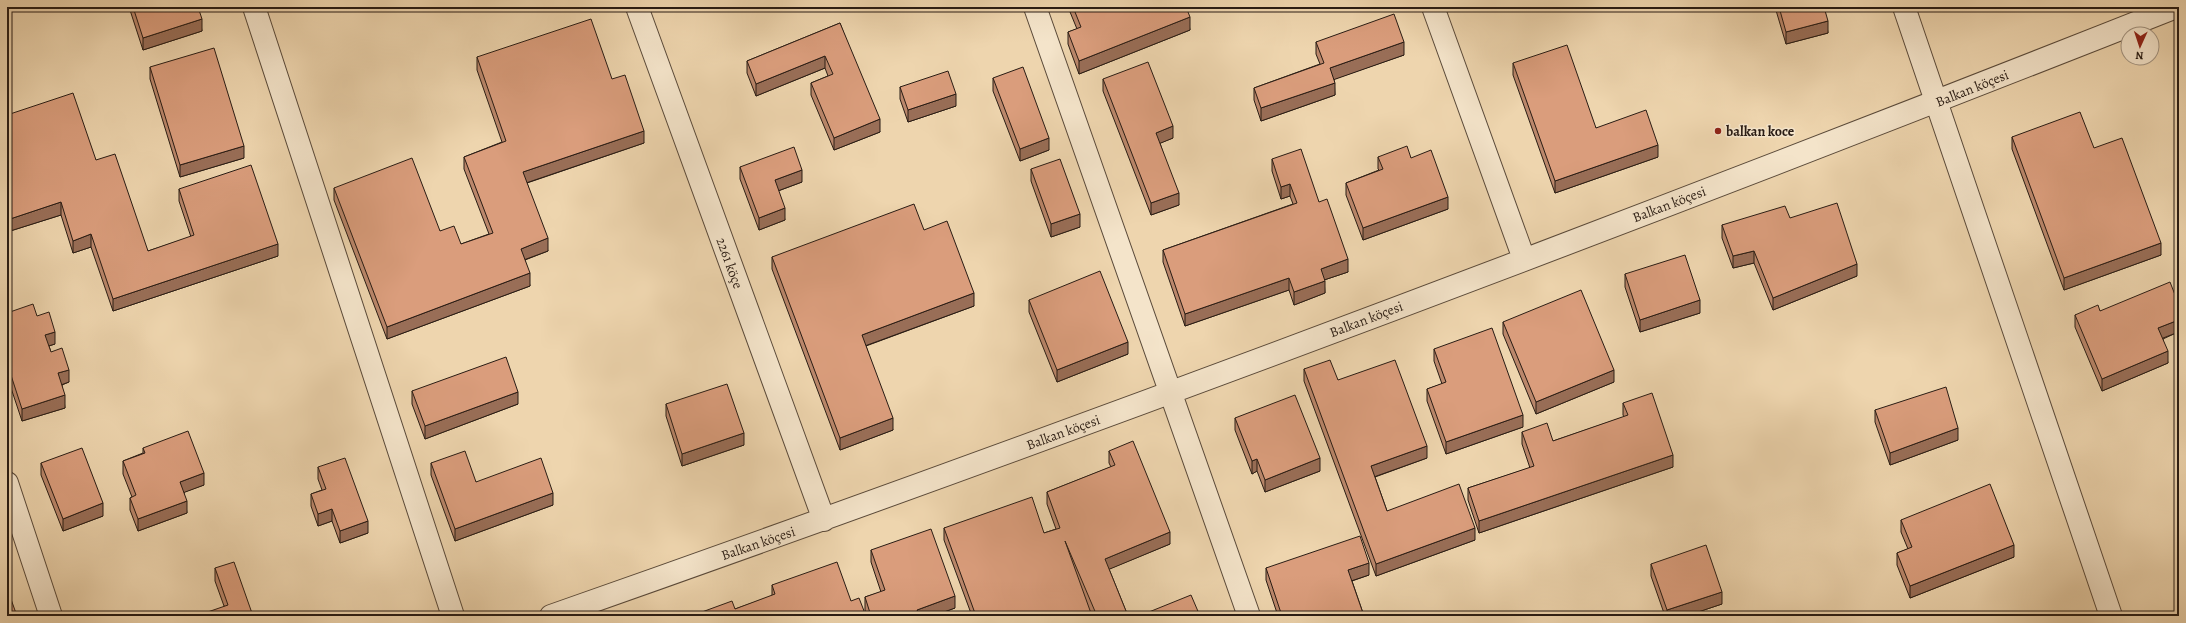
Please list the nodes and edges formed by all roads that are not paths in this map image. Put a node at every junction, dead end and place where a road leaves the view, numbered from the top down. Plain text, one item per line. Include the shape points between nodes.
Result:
1 (254, 7) edge
2 (637, 7) edge
3 (1035, 7) edge
4 (1433, 7) edge
5 (1904, 7) edge
6 (2176, 7) edge
7 (1938, 101) junction
8 (1524, 259) junction
9 (1171, 392) junction
10 (7, 483) edge
11 (824, 520) junction
12 (51, 616) edge
13 (453, 616) edge
14 (551, 616) edge
15 (1249, 616) edge
16 (2111, 616) edge

1 - 13 street
2 - 11 street, 2261 köçe
3 - 9 street
4 - 8 street
5 - 7 street
6 - 7 street, Balkan köçesi
7 - 8 street, Balkan köçesi
7 - 16 street
8 - 9 street, Balkan köçesi
9 - 11 street, Balkan köçesi
9 - 15 street
10 - 12 street
11 - 14 street, Balkan köçesi

